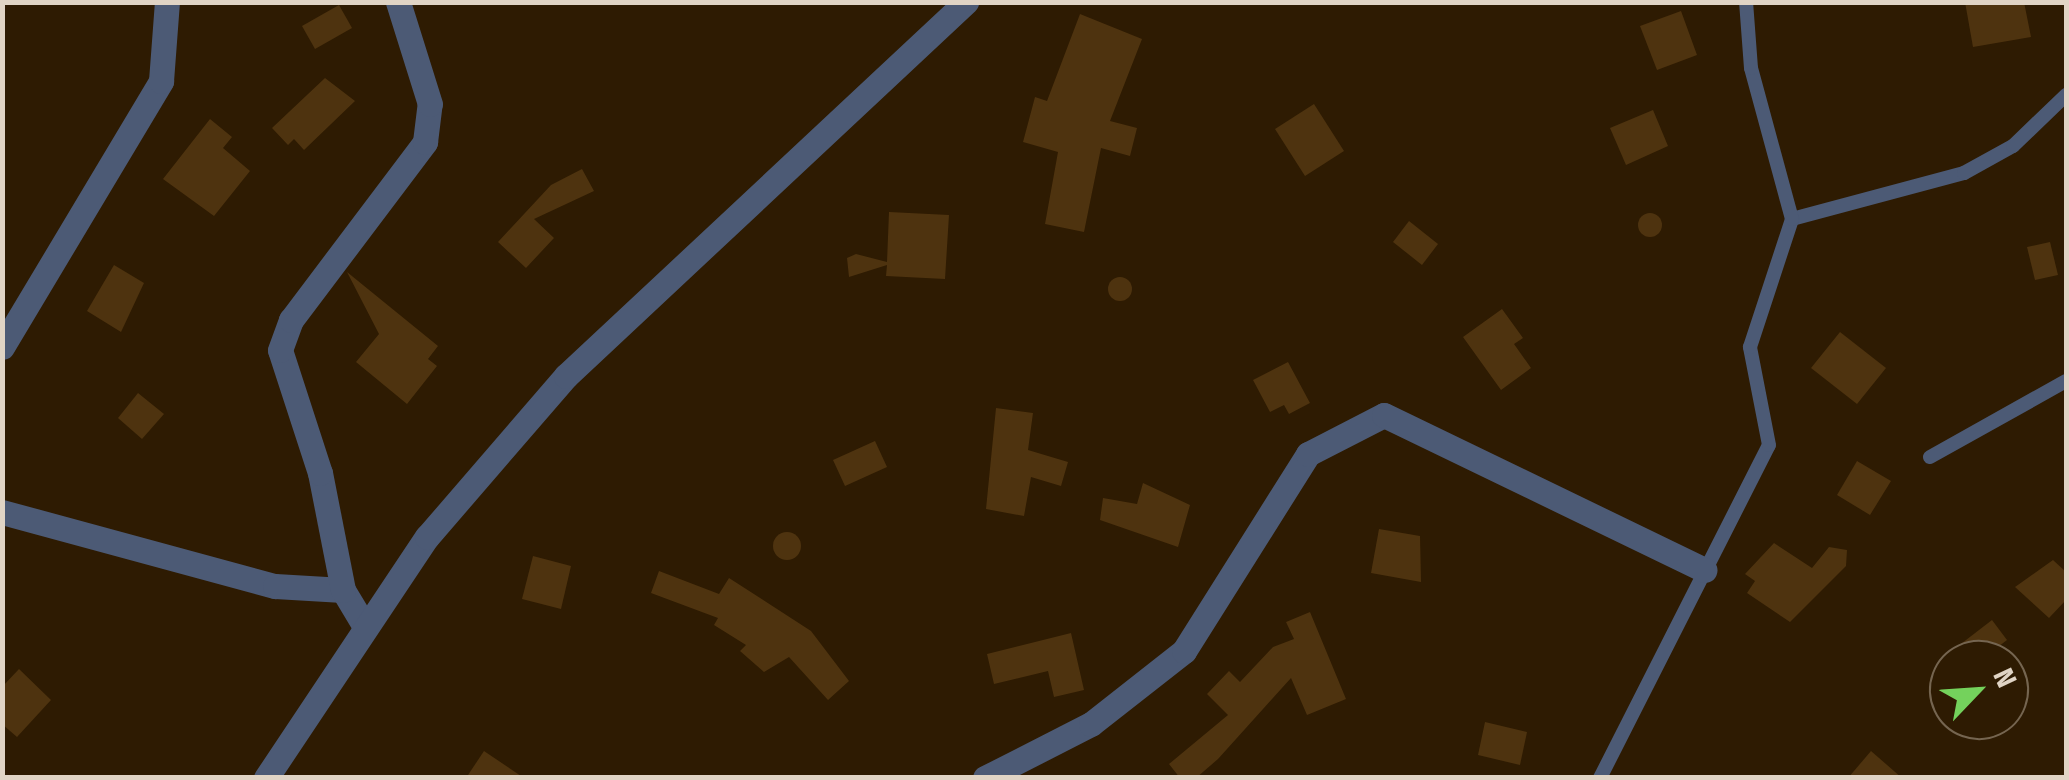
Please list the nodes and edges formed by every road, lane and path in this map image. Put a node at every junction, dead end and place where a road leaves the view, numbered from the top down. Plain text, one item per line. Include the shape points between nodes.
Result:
1 (167, 2) edge
2 (398, 2) edge
3 (966, 2) edge
4 (1746, 2) edge
5 (2066, 96) edge
6 (1792, 220) junction
7 (2, 347) edge
8 (2065, 387) edge
9 (1930, 457) dead end
10 (2, 512) edge
11 (1704, 570) junction
12 (343, 590) junction
13 (364, 625) junction
14 (266, 778) edge
15 (985, 778) edge
16 (1600, 778) edge

1 - 7 street via 162,80
2 - 12 street via 430,104 425,142 291,320 280,350 320,473
3 - 13 street via 566,376 428,536
4 - 6 lane via 1751,68
5 - 6 lane via 2013,146 1964,173
6 - 11 lane via 1750,347 1769,445
8 - 9 lane
10 - 12 street via 275,586
11 - 15 street via 1384,415 1308,454 1184,651 1091,724
11 - 16 lane
12 - 13 street
13 - 14 street

